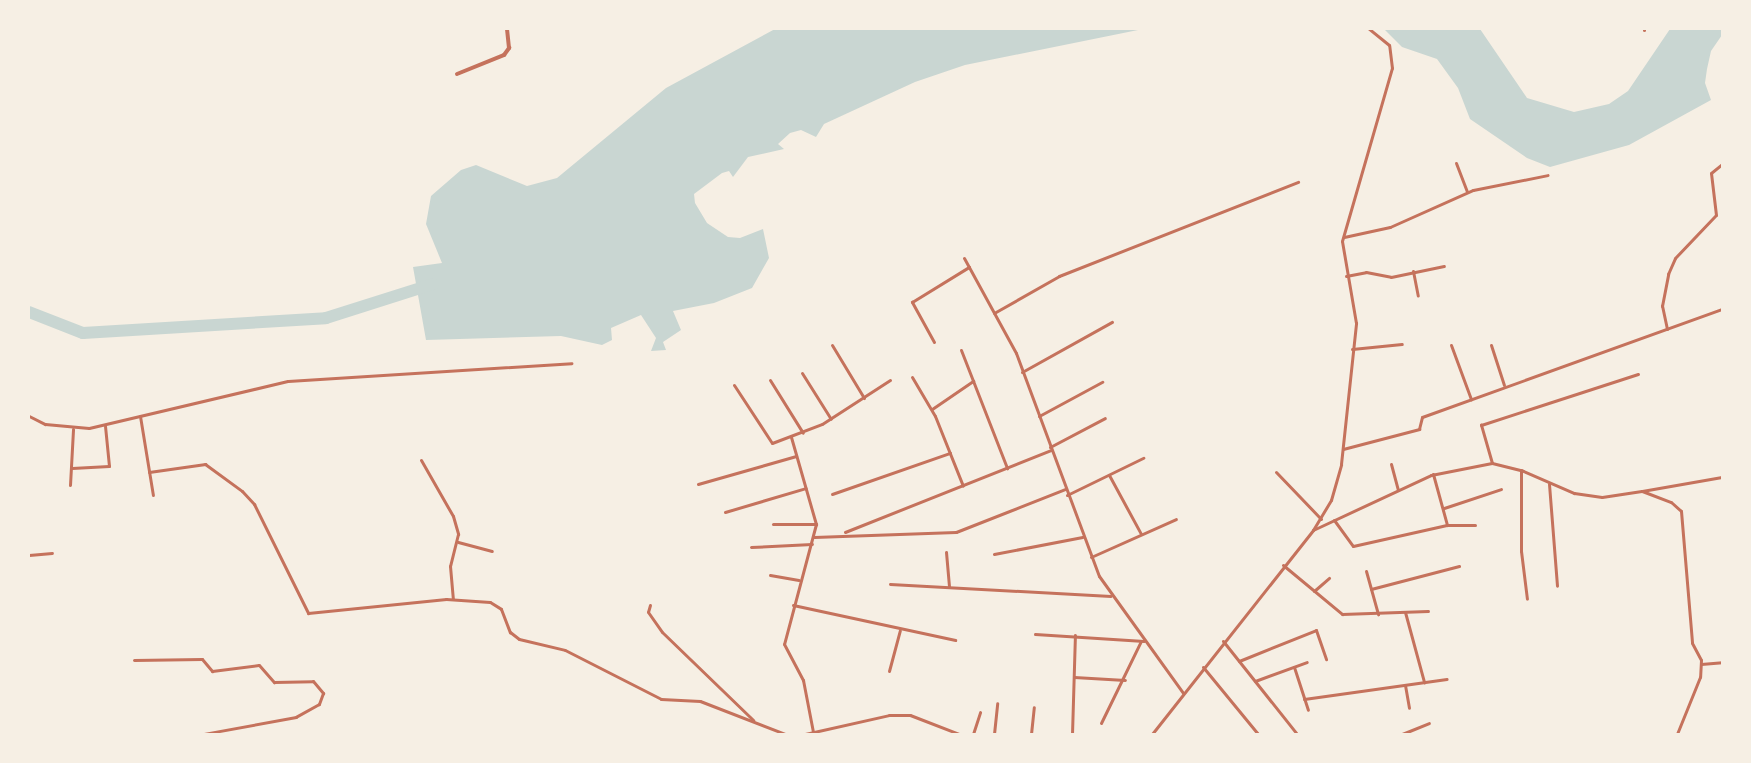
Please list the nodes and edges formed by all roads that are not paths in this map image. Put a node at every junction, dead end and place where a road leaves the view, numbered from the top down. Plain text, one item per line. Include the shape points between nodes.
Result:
1 (508, 29) edge
2 (1369, 29) edge
3 (456, 74) dead end
4 (1456, 163) dead end
5 (1722, 164) edge
6 (1548, 175) dead end
7 (1298, 182) dead end
8 (1467, 191) junction
9 (1343, 237) junction
10 (964, 258) dead end
11 (1444, 266) dead end
12 (969, 267) junction
13 (1414, 271) junction
14 (1346, 276) junction
15 (1418, 296) dead end
16 (1722, 309) edge
17 (994, 313) junction
18 (1112, 322) dead end
19 (1667, 329) junction
20 (934, 342) dead end
21 (1402, 344) dead end
22 (832, 345) dead end
23 (1451, 345) dead end
24 (1492, 346) dead end
25 (1352, 349) junction
26 (961, 350) dead end
27 (571, 364) dead end
28 (1022, 372) junction
29 (802, 373) dead end
30 (1638, 374) dead end
31 (912, 377) dead end
32 (770, 380) dead end
33 (890, 380) dead end
34 (973, 381) junction
35 (1102, 382) dead end
36 (734, 385) dead end
37 (1504, 386) junction
38 (864, 398) junction
39 (1471, 399) junction
40 (932, 409) junction
41 (29, 416) edge
42 (140, 416) junction
43 (1039, 416) junction
44 (1105, 418) dead end
45 (831, 419) junction
46 (105, 426) junction
47 (72, 429) junction
48 (803, 433) junction
49 (791, 437) junction
50 (1051, 449) junction
51 (1343, 449) junction
52 (950, 453) junction
53 (796, 456) junction
54 (1143, 458) dead end
55 (421, 460) dead end
56 (1492, 463) junction
57 (1391, 464) dead end
58 (72, 468) junction
59 (1007, 468) junction
60 (1521, 470) junction
61 (149, 472) junction
62 (1276, 472) dead end
63 (1110, 474) junction
64 (1434, 474) junction
65 (1722, 476) edge
66 (698, 484) dead end
67 (1549, 484) junction
68 (70, 485) dead end
69 (963, 486) junction
70 (806, 488) junction
71 (1501, 488) dead end
72 (1065, 490) junction
73 (1398, 490) junction
74 (1642, 491) junction
75 (832, 494) dead end
76 (153, 495) dead end
77 (1067, 495) junction
78 (1444, 508) junction
79 (725, 512) dead end
80 (1176, 519) dead end
81 (1321, 519) junction
82 (1334, 520) junction
83 (774, 524) dead end
84 (816, 524) junction
85 (1447, 525) junction
86 (1475, 525) dead end
87 (1313, 530) junction
88 (843, 532) junction
89 (1141, 534) junction
90 (1082, 536) junction
91 (814, 537) junction
92 (458, 542) junction
93 (812, 544) junction
94 (751, 547) dead end
95 (492, 551) dead end
96 (946, 552) dead end
97 (52, 553) dead end
98 (994, 554) dead end
99 (29, 555) edge
100 (1091, 557) junction
101 (1283, 565) junction
102 (1459, 566) dead end
103 (1366, 571) dead end
104 (770, 575) dead end
105 (1329, 578) dead end
106 (799, 580) junction
107 (890, 584) dead end
108 (1556, 586) dead end
109 (949, 587) junction
110 (1371, 589) junction
111 (1314, 592) junction
112 (1111, 596) junction
113 (453, 599) junction
114 (1527, 599) dead end
115 (650, 605) dead end
116 (793, 605) junction
117 (1428, 611) dead end
118 (1405, 612) junction
119 (1378, 614) junction
120 (900, 630) junction
121 (1035, 634) dead end
122 (1075, 635) junction
123 (955, 640) dead end
124 (1143, 641) junction
125 (1223, 641) junction
126 (1326, 659) dead end
127 (134, 660) dead end
128 (1239, 661) junction
129 (1308, 662) dead end
130 (1722, 662) edge
131 (1701, 664) junction
132 (1203, 667) junction
133 (1294, 667) junction
134 (889, 671) dead end
135 (1074, 677) junction
136 (1447, 679) dead end
137 (1125, 680) junction
138 (1255, 680) junction
139 (1424, 682) junction
140 (1405, 685) junction
141 (1183, 693) junction
142 (1304, 699) junction
143 (997, 704) dead end
144 (1034, 707) dead end
145 (1409, 708) dead end
146 (1308, 710) dead end
147 (980, 712) dead end
148 (753, 721) junction
149 (1101, 723) dead end
150 (1429, 723) dead end
151 (813, 732) junction
152 (203, 734) edge
153 (785, 734) edge
154 (807, 734) edge
155 (959, 734) edge
156 (973, 734) edge
157 (994, 734) edge
158 (1031, 734) edge
159 (1072, 734) edge
160 (1152, 734) edge
161 (1258, 734) edge
162 (1297, 734) edge
163 (1402, 734) edge
164 (1677, 734) edge

1 - 3 street via 509,48 504,55
2 - 9 street via 1389,45 1392,68
4 - 8 street
5 - 19 street via 1711,173 1716,215 1675,258 1668,274 1662,306
6 - 8 street
7 - 17 street via 1059,276
8 - 9 street via 1390,227
9 - 14 street
10 - 12 street
11 - 13 street
12 - 17 street
12 - 20 street via 912,302
13 - 14 street via 1390,277 1366,272
13 - 15 street
14 - 25 street via 1356,322
16 - 19 street
17 - 28 street
18 - 28 street
19 - 37 street
21 - 25 street
22 - 38 street
23 - 39 street
24 - 37 street
25 - 51 street
26 - 34 street
27 - 42 street via 288,381
28 - 43 street
29 - 45 street
30 - 56 street via 1481,425
31 - 40 street
32 - 48 street
33 - 38 street
34 - 40 street
34 - 59 street
35 - 43 street
36 - 49 street via 772,443
37 - 39 street
38 - 45 street
39 - 51 street via 1422,417 1419,429
40 - 52 street
41 - 47 street
42 - 46 street
42 - 61 street
43 - 50 street
44 - 50 street
45 - 48 street
46 - 47 street
46 - 58 street via 109,466
47 - 58 street
48 - 49 street
49 - 53 street
50 - 59 street
50 - 72 street
51 - 81 street via 1331,500
52 - 69 street
52 - 75 street
53 - 66 street
53 - 70 street
54 - 63 street
55 - 92 street via 454,516
56 - 60 street
56 - 64 street
57 - 73 street
58 - 68 street
59 - 69 street
60 - 67 street
60 - 114 street via 1521,551
61 - 76 street
61 - 113 street via 205,464 242,491 254,504 308,613 357,605
62 - 81 street
63 - 77 street
63 - 89 street
64 - 73 street
64 - 78 street
65 - 74 street
67 - 74 street via 1602,497
67 - 108 street
69 - 88 street
70 - 79 street
70 - 84 street
71 - 78 street
72 - 77 street
72 - 88 street via 956,532 862,538
73 - 82 street
74 - 131 street via 1681,511 1692,643
77 - 90 street
78 - 85 street
80 - 89 street
81 - 87 street
82 - 85 street via 1353,546
82 - 87 street
83 - 84 street
84 - 91 street
85 - 86 street
87 - 101 street
88 - 91 street
89 - 100 street
90 - 98 street
90 - 100 street
91 - 93 street
92 - 95 street
92 - 113 street via 450,566
93 - 94 street
93 - 106 street
96 - 109 street
97 - 99 street
100 - 112 street
101 - 111 street
101 - 125 street
102 - 110 street
103 - 110 street
104 - 106 street
105 - 111 street
106 - 116 street
107 - 109 street
109 - 112 street
110 - 119 street
111 - 119 street via 1342,614
112 - 124 street
113 - 148 street via 498,606 513,637 565,650 661,699 700,701
115 - 148 street via 648,612 662,632
116 - 120 street
116 - 151 street via 784,644 803,680
117 - 118 street
118 - 119 street
118 - 139 street
120 - 123 street
120 - 134 street
121 - 122 street
122 - 124 street
122 - 135 street
124 - 137 street
124 - 141 street
125 - 128 street
125 - 132 street
126 - 128 street via 1316,630
127 - 152 street via 202,659 212,671 259,665 274,682 313,681 323,693 320,704 296,717
128 - 138 street
129 - 133 street
130 - 131 street
131 - 164 street
132 - 141 street
132 - 161 street
133 - 138 street
133 - 142 street
135 - 137 street
135 - 159 street
136 - 139 street
137 - 149 street
138 - 162 street
139 - 140 street
140 - 142 street
140 - 145 street
141 - 160 street
142 - 146 street
143 - 157 street
144 - 158 street
147 - 156 street
148 - 153 street
150 - 163 street
151 - 154 street
151 - 155 street via 889,714 910,715

